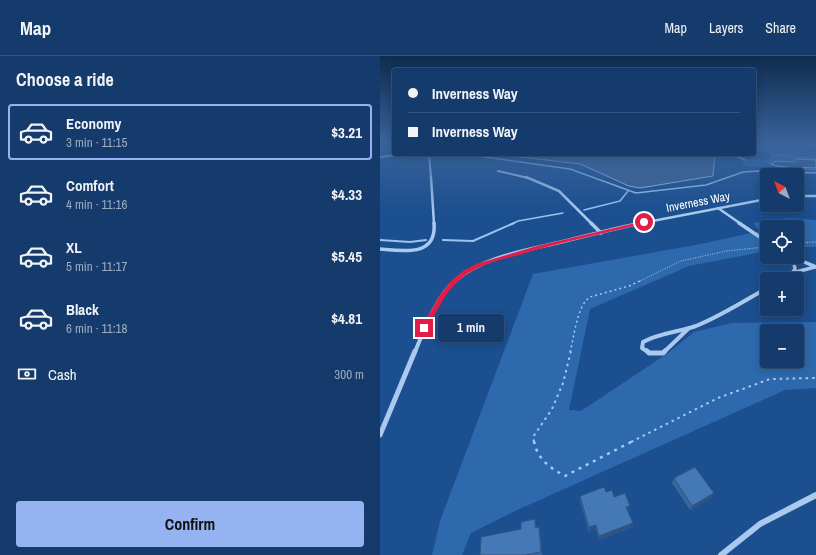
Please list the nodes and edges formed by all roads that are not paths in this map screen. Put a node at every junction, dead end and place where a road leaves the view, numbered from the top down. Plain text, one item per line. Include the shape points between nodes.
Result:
1 (430, 165) edge
2 (498, 171) dead end
3 (804, 196) edge
4 (816, 196) edge
5 (760, 200) edge
6 (718, 208) junction
7 (601, 233) junction
8 (760, 237) edge
9 (380, 249) edge
10 (804, 262) edge
11 (816, 267) edge
12 (796, 272) edge
13 (760, 292) edge
14 (688, 329) junction
15 (380, 435) edge
16 (816, 495) edge
17 (722, 555) edge

1 - 9 street via 435,234 433,238 427,246 419,249
2 - 7 street via 519,175 559,191
3 - 4 street
5 - 6 street, Inverness Way
6 - 7 street, Inverness Way
6 - 8 street
7 - 15 street, Inverness Way via 493,260 465,272 453,282 424,328
10 - 11 street
11 - 12 street
13 - 14 street
14 - 14 street via 651,337 643,342 642,348 649,353 663,353
16 - 17 street via 760,524

